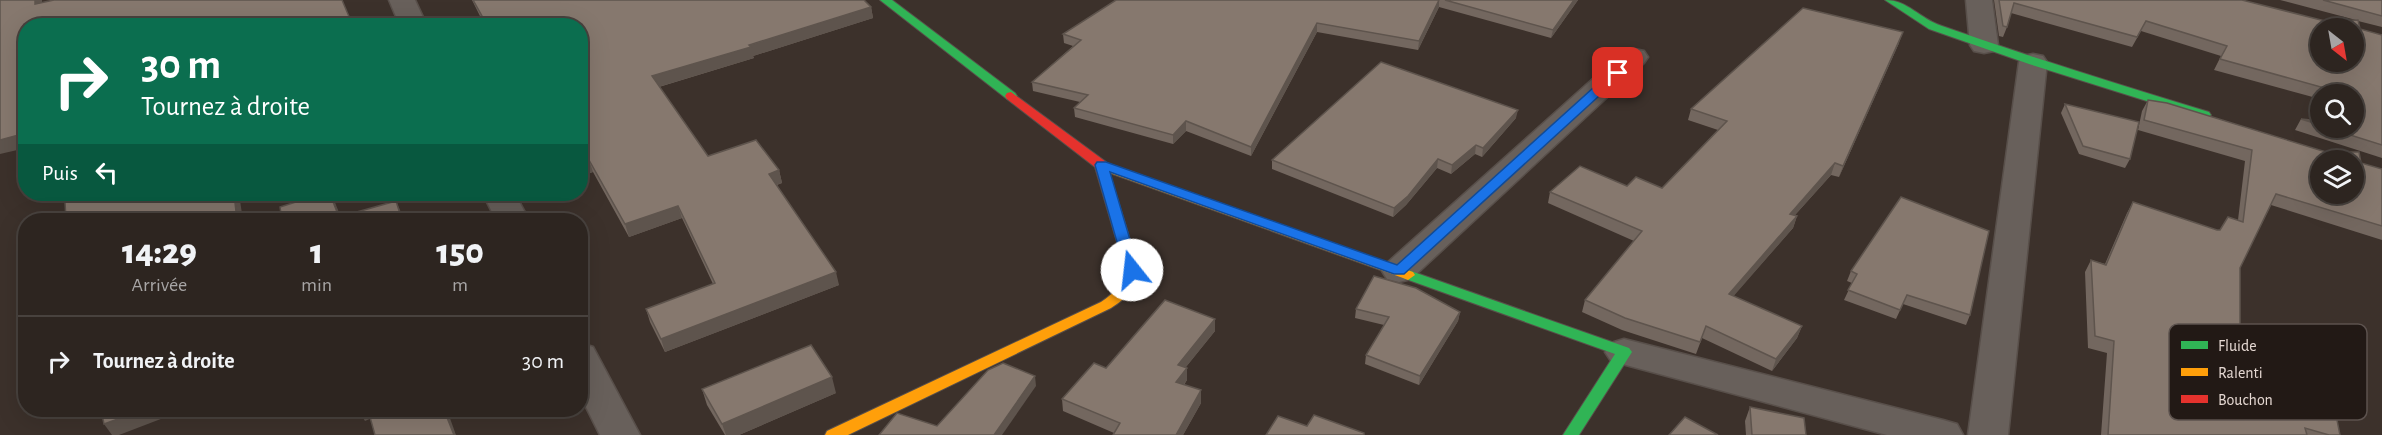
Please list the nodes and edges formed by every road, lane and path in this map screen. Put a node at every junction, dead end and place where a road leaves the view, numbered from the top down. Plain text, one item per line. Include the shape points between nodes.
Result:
1 (402, 0) edge
2 (885, 0) edge
3 (1890, 0) edge
4 (1979, 0) edge
5 (410, 18) edge
6 (1984, 45) junction
7 (1634, 57) dead end
8 (2033, 62) junction
9 (2214, 118) edge
10 (1101, 165) junction
11 (1399, 271) junction
12 (1624, 352) junction
13 (588, 372) edge
14 (620, 435) edge
15 (833, 435) edge
16 (1572, 435) edge
17 (1943, 435) edge
18 (1988, 435) edge

1 - 5 street
2 - 10 street
3 - 6 street via 1933,27
4 - 6 street
6 - 8 street
7 - 11 street
8 - 9 street
8 - 18 street
10 - 11 street
10 - 15 street via 1132,270 1129,286 1117,299
11 - 12 street
12 - 16 street
12 - 17 street
13 - 14 street

